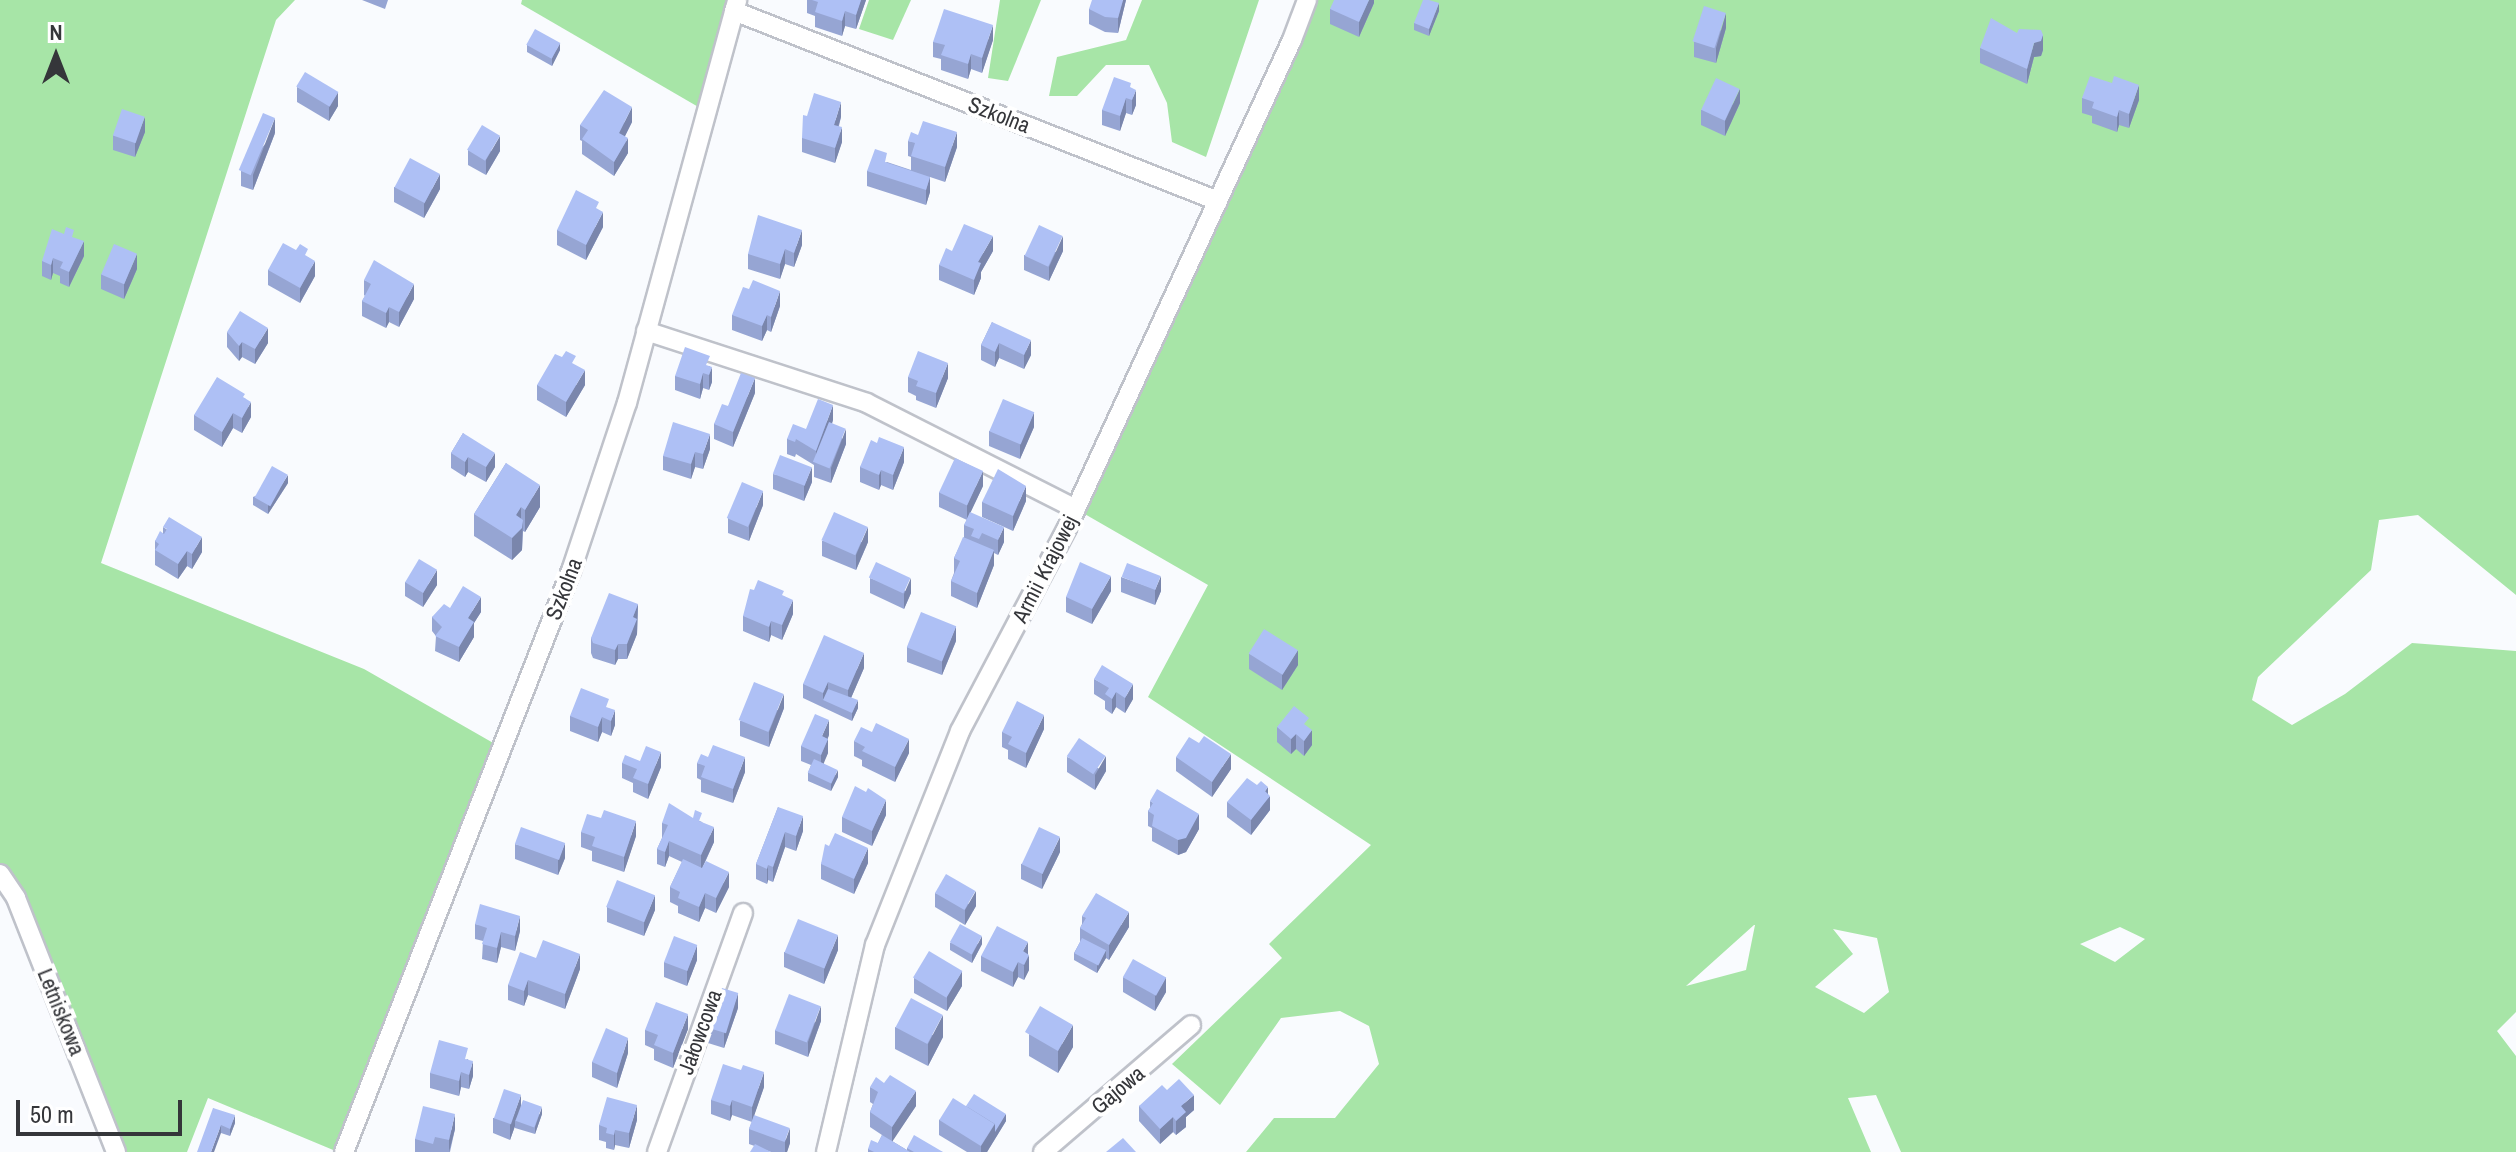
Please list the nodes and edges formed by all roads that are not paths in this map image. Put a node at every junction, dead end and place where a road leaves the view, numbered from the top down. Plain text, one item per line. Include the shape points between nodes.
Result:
1 (1307, 0) edge
2 (736, 5) edge
3 (1218, 201) junction
4 (646, 331) junction
5 (1076, 509) junction
6 (0, 874) edge
7 (743, 913) dead end
8 (1191, 1025) dead end
9 (116, 1152) edge
10 (344, 1152) edge
11 (657, 1152) edge
12 (826, 1152) edge
13 (1043, 1152) edge

1 - 3 street, Armii Krajowej
2 - 3 street, Szkolna
2 - 4 street, Szkolna
3 - 5 street, Armii Krajowej
4 - 5 street via 867,403
4 - 10 street, Szkolna via 571,571
5 - 12 street, Armii Krajowej via 960,731 881,931
6 - 9 street, Letniskowa via 16,898
7 - 11 street, Jałowcowa
8 - 13 street, Gajowa

